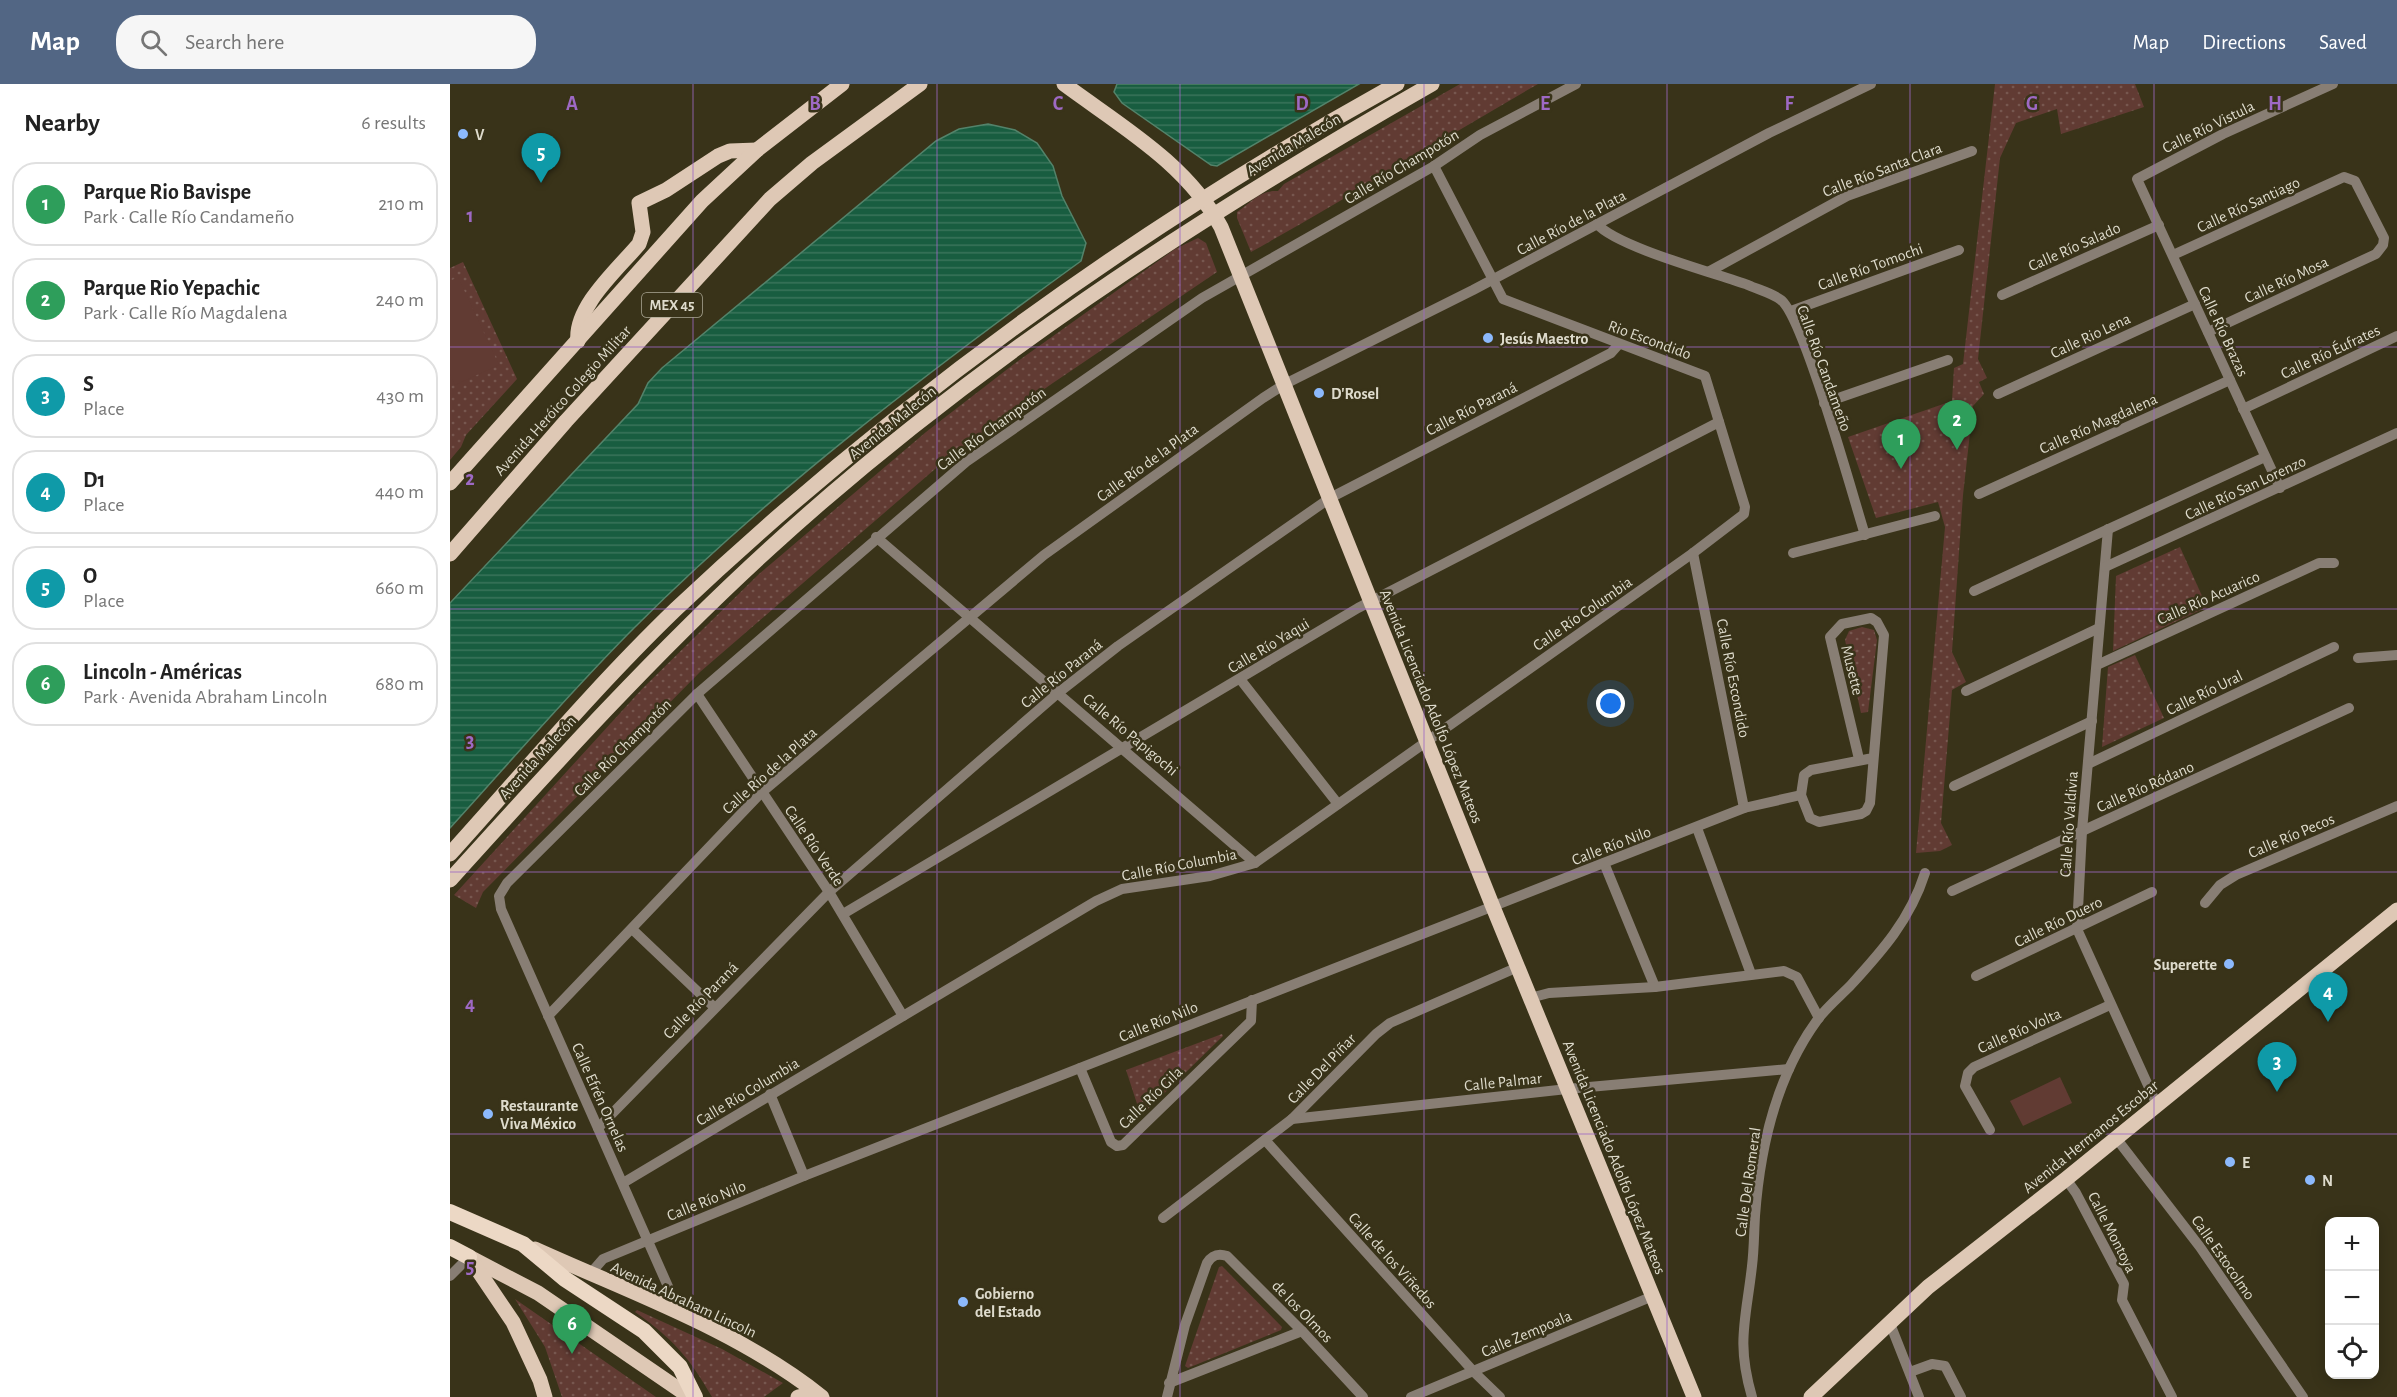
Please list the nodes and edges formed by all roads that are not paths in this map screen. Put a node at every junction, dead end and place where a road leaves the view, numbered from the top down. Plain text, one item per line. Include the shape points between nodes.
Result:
1 (842, 84) edge
2 (920, 84) edge
3 (1064, 84) edge
4 (1397, 84) edge
5 (1432, 84) edge
6 (1576, 84) edge
7 (1871, 84) edge
8 (2333, 84) edge
9 (757, 150) junction
10 (1972, 151) dead end
11 (1434, 166) junction
12 (2337, 179) joint
13 (2141, 187) joint
14 (1203, 197) junction
15 (1214, 214) junction
16 (1597, 224) junction
17 (2159, 225) junction
18 (1959, 250) dead end
19 (2172, 255) junction
20 (1710, 271) junction
21 (1241, 276) junction
22 (1493, 280) junction
23 (2002, 295) dead end
24 (2195, 304) junction
25 (1791, 311) junction
26 (2208, 332) junction
27 (2397, 336) edge
28 (578, 341) junction
29 (1619, 344) junction
30 (1948, 360) dead end
31 (2230, 380) junction
32 (1285, 384) junction
33 (1998, 394) dead end
34 (1824, 403) junction
35 (2243, 409) junction
36 (1719, 422) junction
37 (2397, 433) edge
38 (2265, 457) junction
39 (450, 483) edge
40 (2280, 488) junction
41 (1979, 494) dead end
42 (1330, 498) junction
43 (1744, 514) joint
44 (1935, 516) dead end
45 (2108, 529) junction
46 (1865, 535) junction
47 (876, 537) junction
48 (1693, 553) junction
49 (1793, 553) dead end
50 (450, 554) edge
51 (2334, 563) dead end
52 (2105, 567) junction
53 (1974, 591) dead end
54 (1371, 601) junction
55 (969, 618) junction
56 (2099, 628) junction
57 (2334, 647) dead end
58 (2397, 655) edge
59 (2358, 658) dead end
60 (2097, 665) junction
61 (1240, 679) junction
62 (1966, 691) dead end
63 (1058, 693) junction
64 (697, 694) junction
65 (2349, 708) dead end
66 (2092, 721) junction
67 (1426, 741) junction
68 (1125, 748) junction
69 (1873, 758) junction
70 (1859, 759) junction
71 (2088, 764) junction
72 (1954, 786) dead end
73 (761, 793) junction
74 (1801, 795) junction
75 (1338, 804) junction
76 (2397, 806) edge
77 (1744, 808) junction
78 (1697, 828) junction
79 (2082, 831) junction
80 (450, 854) edge
81 (1255, 862) junction
82 (1605, 863) junction
83 (1925, 873) dead end
84 (450, 880) edge
85 (1952, 891) dead end
86 (829, 892) junction
87 (2152, 892) dead end
88 (500, 896) joint
89 (2205, 903) dead end
90 (1493, 907) junction
91 (2397, 910) edge
92 (843, 914) junction
93 (632, 929) junction
94 (2077, 929) junction
95 (1518, 967) junction
96 (1751, 974) junction
97 (1976, 976) dead end
98 (1655, 987) junction
99 (1530, 998) junction
100 (1252, 1000) junction
101 (2110, 1005) junction
102 (714, 1007) junction
103 (548, 1016) junction
104 (903, 1016) junction
105 (1819, 1018) junction
106 (1080, 1068) junction
107 (1789, 1069) junction
108 (1567, 1089) junction
109 (770, 1094) junction
110 (2157, 1105) junction
111 (1292, 1119) junction
112 (598, 1128) junction
113 (1990, 1130) dead end
114 (2116, 1138) junction
115 (1265, 1140) junction
116 (804, 1176) junction
117 (2066, 1179) junction
118 (623, 1183) junction
119 (450, 1212) edge
120 (1163, 1218) dead end
121 (648, 1239) junction
122 (523, 1245) junction
123 (450, 1247) edge
124 (469, 1257) junction
125 (590, 1274) junction
126 (450, 1276) edge
127 (1653, 1296) junction
128 (670, 1310) junction
129 (1889, 1321) junction
130 (1302, 1330) junction
131 (1474, 1372) junction
132 (1910, 1372) junction
133 (1169, 1383) junction
134 (819, 1395) edge
135 (545, 1397) edge
136 (690, 1397) edge
137 (695, 1397) edge
138 (798, 1397) edge
139 (1167, 1397) edge
140 (1363, 1397) edge
141 (1411, 1397) edge
142 (1500, 1397) edge
143 (1694, 1397) edge
144 (1752, 1397) edge
145 (1811, 1397) edge
146 (1918, 1397) edge
147 (1961, 1397) edge
148 (2172, 1397) edge
149 (2302, 1397) edge

1 - 9 main road, Avenida Heróico Colegio Militar / MEX 45
2 - 50 main road, Avenida Heróico Colegio Militar / MEX 45 via 770,199
3 - 14 main road, Avenida Licenciado Adolfo López Mateos via 1176,167
4 - 14 main road, Avenida Malecón
5 - 15 main road, Avenida Malecón
6 - 11 street, Calle Río Champotón via 1480,135
7 - 16 street, Calle Río de la Plata
8 - 13 street, Calle Río Vistula via 2140,176 2137,179
9 - 28 main road, Avenida Heróico Colegio Militar / MEX 45 via 702,201
9 - 28 main road via 730,151 718,156 639,203 643,232 639,243 584,310 577,325
10 - 20 street, Calle Río Santa Clara via 1847,196
11 - 21 street, Calle Río Champotón
11 - 22 street, Rio Escondido
12 - 19 street, Calle Río Santiago
12 - 26 street, Calle Río Mosa via 2355,181 2384,238 2376,254
13 - 17 street, Calle Río Brazas
14 - 15 main road, Avenida Licenciado Adolfo López Mateos
14 - 80 main road, Avenida Malecón via 971,358 747,545 640,646
15 - 21 main road, Avenida Licenciado Adolfo López Mateos
15 - 84 main road, Avenida Malecón via 997,361 816,508 647,665
16 - 20 street, Calle Río Candameño via 1629,245
16 - 22 street, Calle Río de la Plata
17 - 19 street, Calle Río Brazas
17 - 23 street, Calle Río Salado
18 - 25 street, Calle Río Tomochi
19 - 24 street, Calle Río Brazas
20 - 25 street, Calle Río Candameño via 1772,294
21 - 32 main road, Avenida Licenciado Adolfo López Mateos
21 - 47 street, Calle Río Champotón via 1202,298 966,462
22 - 29 street, Rio Escondido via 1503,298
22 - 32 street, Calle Río de la Plata
24 - 26 street, Calle Río Brazas
24 - 33 street, Calle Rio Lena
25 - 34 street, Calle Río Candameño
26 - 31 street, Calle Río Brazas
27 - 35 street, Calle Río Éufrates
28 - 39 main road, Avenida Heróico Colegio Militar / MEX 45
29 - 36 street, Rio Escondido via 1705,376
29 - 42 street, Calle Río Paraná via 1611,353
30 - 34 street
31 - 35 street, Calle Río Brazas
31 - 41 street, Calle Río Magdalena
32 - 42 main road, Avenida Licenciado Adolfo López Mateos
32 - 55 street, Calle Río de la Plata via 1044,555
34 - 46 street, Calle Río Candameño
35 - 38 street, Calle Río Brazas
36 - 43 street, Rio Escondido
36 - 54 street, Calle Río Yaqui
37 - 40 street, Calle Río San Lorenzo
38 - 40 street, Calle Río Brazas
38 - 45 street, Calle Río San Lorenzo
40 - 52 street, Calle Río San Lorenzo
42 - 54 main road, Avenida Licenciado Adolfo López Mateos
42 - 63 street, Calle Río Paraná via 1118,646
43 - 48 street, Calle Río Columbia
44 - 46 street
45 - 52 street, Calle Río Valdivia
45 - 53 street, Calle Río San Lorenzo
46 - 49 street
47 - 55 street, Calle Río Papigochi
47 - 64 street, Calle Río Champotón
48 - 67 street, Calle Río Columbia
48 - 77 street, Calle Río Escondido
51 - 60 street, Calle Río Acuarico via 2319,563
52 - 56 street, Calle Río Valdivia
54 - 61 street, Calle Río Yaqui
54 - 67 main road, Avenida Licenciado Adolfo López Mateos
55 - 63 street, Calle Río Papigochi
55 - 73 street, Calle Río de la Plata
56 - 60 street, Calle Río Valdivia
56 - 62 street
57 - 71 street, Calle Río Ural
58 - 59 street
60 - 66 street, Calle Río Valdivia
61 - 68 street, Calle Río Yaqui
61 - 75 street
63 - 68 street, Calle Río Papigochi
63 - 86 street, Calle Río Paraná
64 - 73 street, Calle Río Verde
64 - 88 street, Calle Río Champotón via 507,884
65 - 79 street, Calle Río Ródano
66 - 71 street, Calle Río Valdivia
66 - 72 street
67 - 75 street, Calle Río Columbia
67 - 90 main road, Avenida Licenciado Adolfo López Mateos
68 - 81 street, Calle Río Papigochi
68 - 92 street, Calle Río Yaqui
69 - 70 street
69 - 70 street, Musette via 1884,635 1871,618 1842,624 1831,632 1830,640
69 - 74 street, Musette via 1870,803 1861,814 1819,822 1810,819
70 - 74 street via 1811,770 1801,783
71 - 79 street, Calle Río Valdivia
73 - 86 street, Calle Río Verde
73 - 93 street, Calle Río de la Plata
74 - 77 street
75 - 81 street, Calle Río Columbia
76 - 89 street, Calle Río Pecos via 2236,875 2220,885
77 - 78 street, Calle Río Nilo
78 - 82 street, Calle Río Nilo
78 - 96 street
79 - 85 street, Calle Río Ródano
79 - 94 street, Calle Río Valdivia
81 - 104 street, Calle Río Columbia via 1210,876 1122,889
82 - 90 street, Calle Río Nilo
82 - 98 street
83 - 105 street, Calle Del Romeral via 1907,918
86 - 92 street, Calle Río Verde
86 - 102 street, Calle Río Paraná
87 - 94 street, Calle Río Duero
88 - 103 street, Calle Efrén Ornelas via 501,909
90 - 95 main road, Avenida Licenciado Adolfo López Mateos
90 - 100 street, Calle Río Nilo
91 - 110 main road, Avenida Hermanos Escobar
92 - 104 street, Calle Río Verde
93 - 102 street
93 - 103 street, Calle Río de la Plata
94 - 97 street, Calle Río Duero
94 - 101 street, Calle Río Valdivia
95 - 99 main road, Avenida Licenciado Adolfo López Mateos
95 - 111 street, Calle Del Piñar via 1390,1023
96 - 98 street
96 - 105 street via 1793,974
98 - 99 street via 1549,993
99 - 108 main road, Avenida Licenciado Adolfo López Mateos
100 - 106 street, Calle Río Nilo
100 - 106 street, Calle Río Gila via 1251,1021 1123,1145 1111,1142
101 - 110 street, Calle Río Valdivia
101 - 113 street, Calle Río Volta via 1968,1073 1965,1086
102 - 112 street, Calle Río Paraná
103 - 112 street, Calle Efrén Ornelas
104 - 109 street, Calle Río Columbia
105 - 107 street, Calle Del Romeral
106 - 116 street, Calle Río Nilo
107 - 108 street, Calle Palmar
107 - 144 street, Calle Del Romeral via 1765,1138 1755,1214 1742,1345
108 - 111 street, Calle Palmar
108 - 127 main road, Avenida Licenciado Adolfo López Mateos
109 - 116 street
109 - 118 street, Calle Río Columbia
110 - 114 main road, Avenida Hermanos Escobar
111 - 115 street, Calle Del Piñar
112 - 118 street, Calle Efrén Ornelas
114 - 117 main road, Avenida Hermanos Escobar
114 - 149 street, Calle Estocolmo via 2200,1247
115 - 120 street, Calle Del Piñar
115 - 131 street, Calle de los Viñedos
116 - 121 street, Calle Río Nilo
117 - 129 main road, Avenida Hermanos Escobar
117 - 148 street, Calle Montoya via 2124,1284 2122,1300
118 - 121 street, Calle Efrén Ornelas
119 - 122 highway
121 - 125 street, Calle Río Nilo via 603,1259
121 - 128 street, Calle Efrén Ornelas via 670,1290
122 - 125 main road, Avenida Abraham Lincoln
122 - 137 highway via 565,1279 654,1339 680,1367
123 - 124 highway
124 - 126 street
124 - 135 main road via 513,1322
124 - 136 main road via 538,1293
125 - 128 main road, Avenida Abraham Lincoln
127 - 131 street, Calle Zempoala
127 - 143 main road, Avenida Licenciado Adolfo López Mateos
128 - 134 main road, Avenida Abraham Lincoln via 759,1355
129 - 132 street
129 - 145 main road, Avenida Hermanos Escobar
130 - 133 street
130 - 133 street, de los Olmos via 1227,1256 1216,1254 1207,1263
130 - 140 street, de los Olmos
131 - 141 street, Calle Zempoala
131 - 142 street, Calle de los Viñedos
132 - 146 street
132 - 147 street via 1932,1364 1945,1365
133 - 139 street
134 - 138 main road

